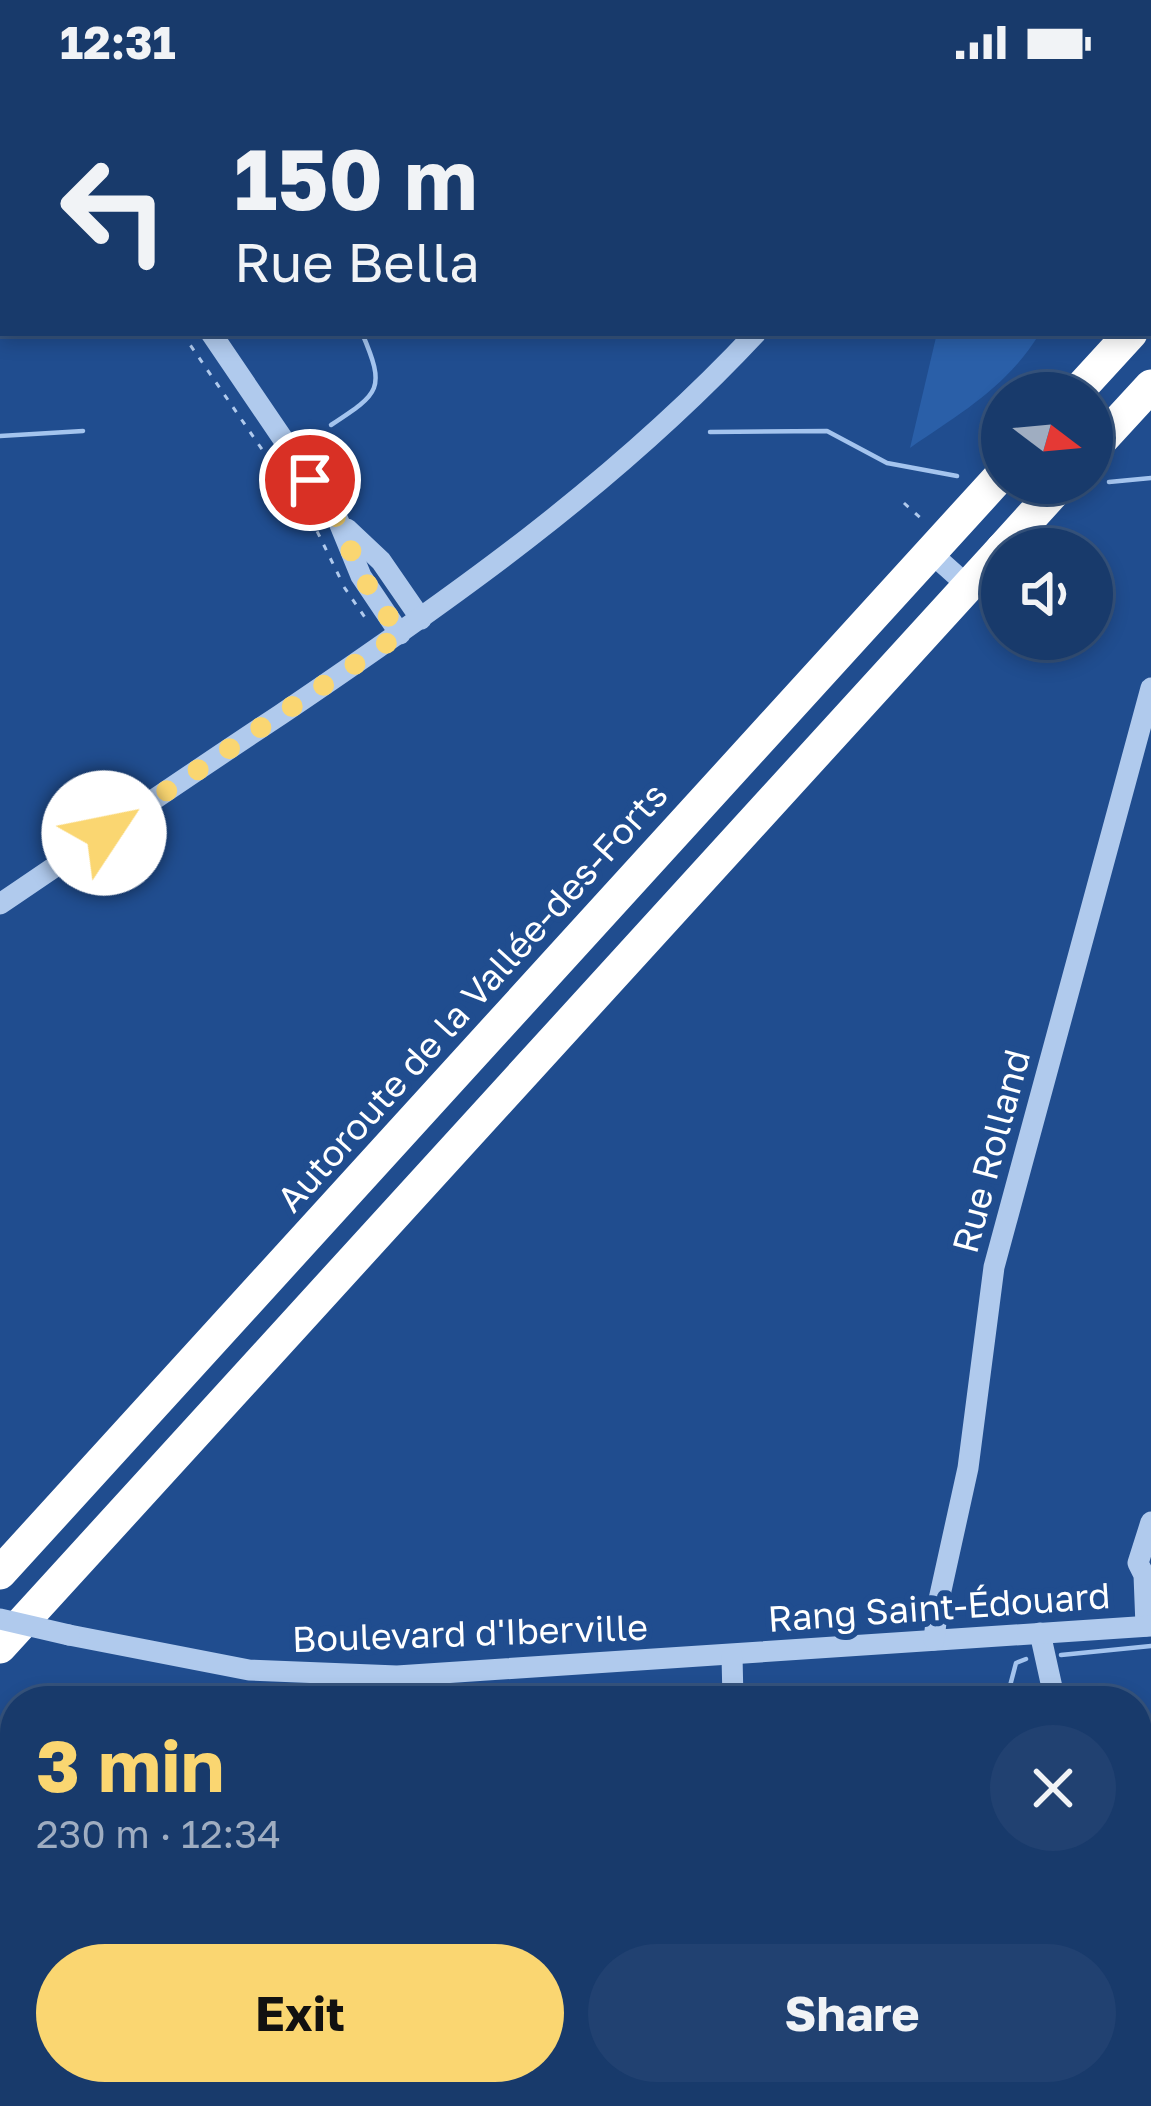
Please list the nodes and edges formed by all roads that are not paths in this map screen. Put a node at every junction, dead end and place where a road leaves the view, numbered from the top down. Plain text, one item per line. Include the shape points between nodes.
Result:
1 (213, 336) edge
2 (753, 336) edge
3 (1128, 336) edge
4 (1095, 372) edge
5 (1151, 386) edge
6 (1113, 428) edge
7 (981, 497) edge
8 (1043, 504) edge
9 (338, 520) junction
10 (1021, 528) edge
11 (937, 545) junction
12 (981, 572) edge
13 (968, 586) junction
14 (421, 619) junction
15 (400, 634) junction
16 (1151, 688) edge
17 (0, 904) edge
18 (1151, 1522) edge
19 (0, 1573) edge
20 (0, 1619) edge
21 (1149, 1626) edge
22 (1040, 1633) junction
23 (934, 1640) junction
24 (0, 1647) edge
25 (732, 1655) junction
26 (733, 1686) edge
27 (1052, 1686) edge

1 - 9 street
2 - 14 street via 601,482
3 - 4 highway
5 - 6 highway
7 - 11 highway, Autoroute de la Vallée-des-Forts
8 - 10 highway
9 - 14 street via 381,561
9 - 15 street via 361,575
11 - 13 street
11 - 19 highway, Autoroute de la Vallée-des-Forts
12 - 13 highway
13 - 24 highway
14 - 15 street
15 - 17 street
16 - 23 street, Rue Rolland via 994,1267 968,1468
18 - 21 street via 1138,1563
20 - 25 street, Boulevard d'Iberville, bridge via 225,1666 326,1675
21 - 22 street, Rang Saint-Édouard
22 - 23 street, Rang Saint-Édouard
22 - 27 street
23 - 25 street, Rang Saint-Édouard
25 - 26 street

